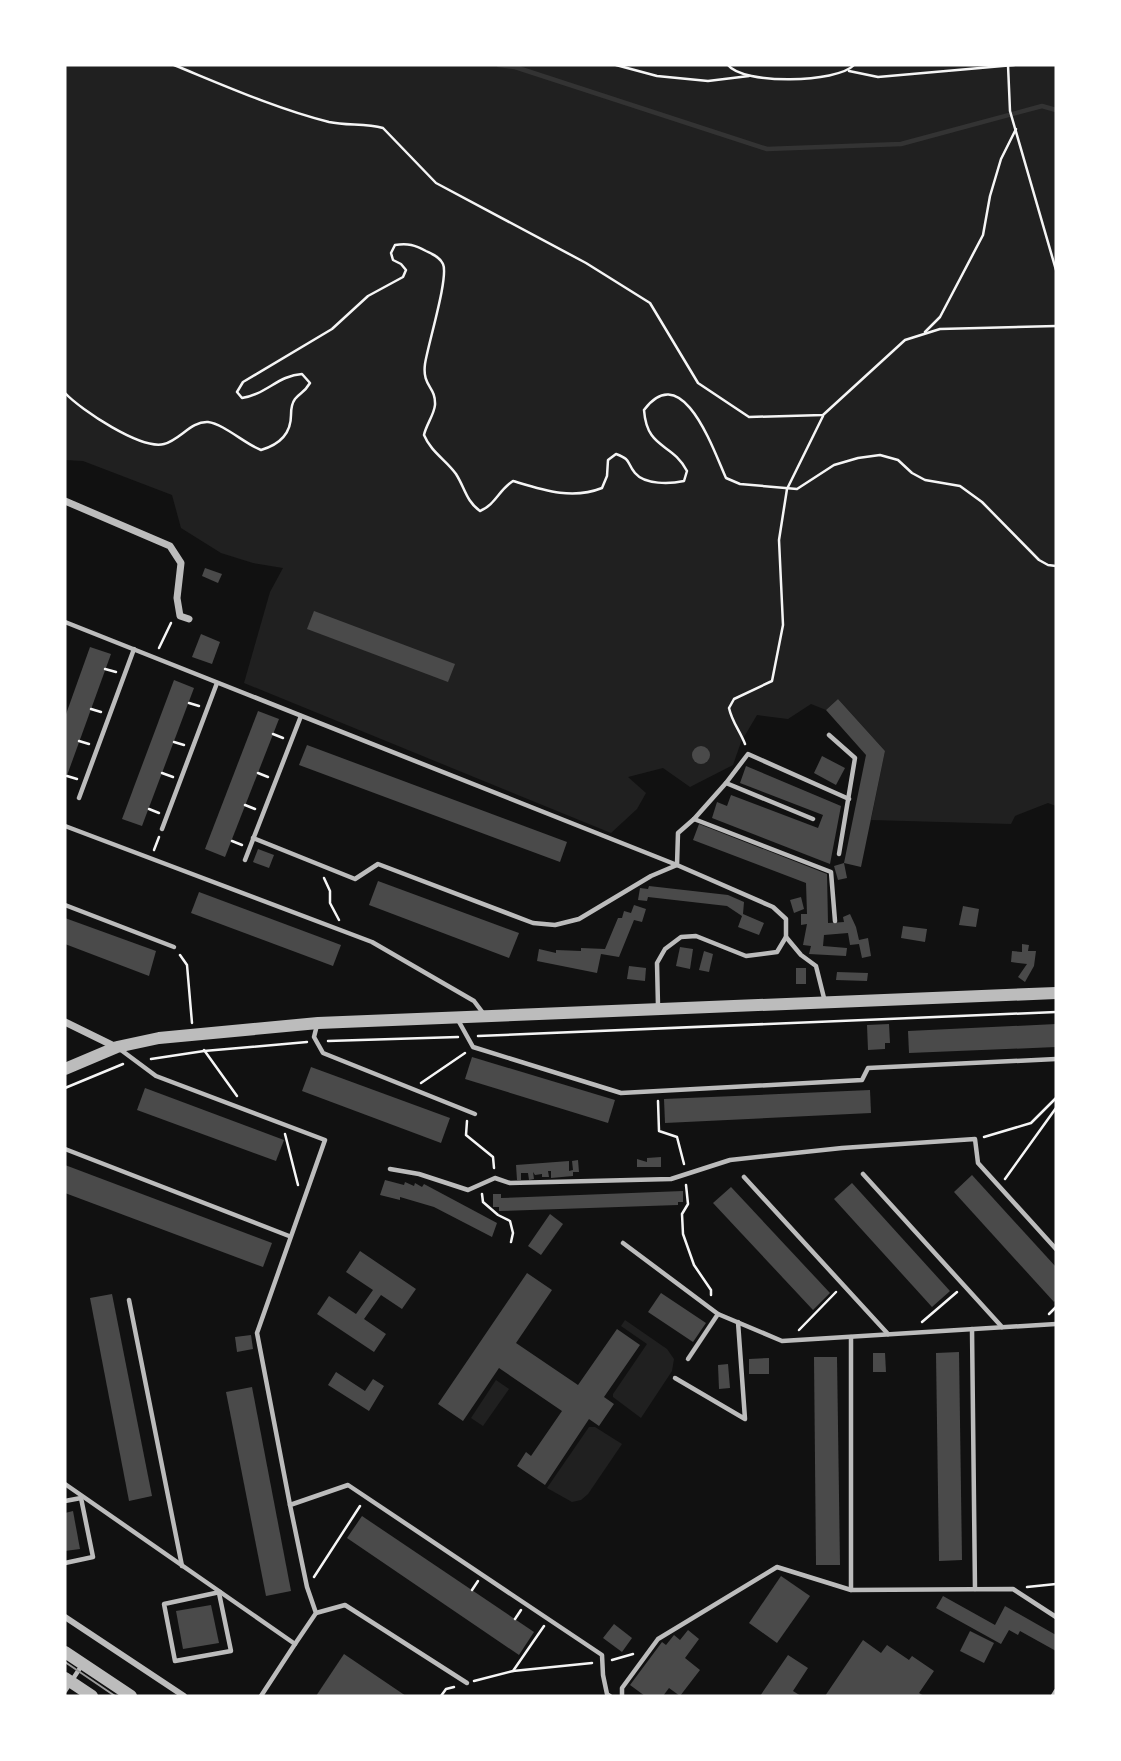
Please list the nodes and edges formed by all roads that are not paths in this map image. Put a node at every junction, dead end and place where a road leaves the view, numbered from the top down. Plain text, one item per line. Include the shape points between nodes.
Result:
1 (65, 501) edge
2 (189, 619) dead end
3 (65, 622) edge
4 (134, 649) junction
5 (217, 683) junction
6 (300, 716) junction
7 (829, 735) dead end
8 (726, 783) junction
9 (79, 798) dead end
10 (849, 799) junction
11 (694, 819) junction
12 (813, 819) dead end
13 (65, 827) edge
14 (162, 829) road end
15 (253, 838) junction
16 (839, 854) dead end
17 (245, 860) dead end
18 (677, 865) junction
19 (65, 905) edge
20 (835, 921) dead end
21 (786, 937) junction
22 (174, 947) road end
23 (1056, 993) edge
24 (825, 1003) junction
25 (658, 1010) junction
26 (484, 1015) junction
27 (456, 1017) junction
28 (65, 1022) edge
29 (318, 1023) junction
30 (117, 1047) junction
31 (1056, 1059) edge
32 (65, 1069) edge
33 (475, 1114) dead end
34 (65, 1149) edge
35 (390, 1169) dead end
36 (863, 1174) dead end
37 (744, 1177) dead end
38 (289, 1236) junction
39 (623, 1243) dead end
40 (1056, 1249) edge
41 (129, 1300) dead end
42 (716, 1312) junction
43 (738, 1322) junction
44 (1056, 1324) edge
45 (1003, 1327) junction
46 (972, 1329) junction
47 (889, 1334) junction
48 (851, 1337) junction
49 (688, 1359) dead end
50 (676, 1378) dead end
51 (65, 1484) edge
52 (82, 1497) junction
53 (65, 1501) edge
54 (290, 1505) junction
55 (65, 1563) edge
56 (182, 1566) junction
57 (975, 1589) junction
58 (851, 1590) junction
59 (220, 1592) junction
60 (316, 1613) junction
61 (65, 1617) edge
62 (1056, 1617) edge
63 (295, 1644) junction
64 (65, 1652) edge
65 (83, 1664) junction
66 (467, 1683) road end
67 (67, 1684) edge
68 (1056, 1691) edge
69 (607, 1695) edge
70 (92, 1696) edge
71 (131, 1696) edge
72 (184, 1696) edge
73 (261, 1696) edge
74 (621, 1696) edge
75 (1053, 1696) edge

1 - 2 street via 170,546 181,563 180,616
3 - 4 lane
4 - 5 lane
4 - 9 lane
5 - 6 lane
5 - 14 lane
6 - 15 lane
6 - 18 lane
7 - 10 lane via 855,758
8 - 10 lane via 748,754
8 - 11 lane
8 - 12 lane
10 - 16 lane
11 - 18 lane via 678,833
11 - 20 lane via 831,872
13 - 26 lane via 372,942 474,1001
15 - 17 lane
15 - 18 lane via 355,879 378,864 533,923 555,925 579,919
18 - 21 lane via 773,907 786,919
19 - 22 lane
21 - 24 lane via 816,966
21 - 25 lane via 777,953 746,956 696,936 681,937 665,949 657,963
23 - 24 street
24 - 25 street
25 - 26 street
26 - 27 street
27 - 29 street
27 - 31 lane via 473,1047 621,1093 862,1080 868,1068
28 - 30 street
29 - 30 street via 159,1038
29 - 33 lane via 314,1037 323,1053
30 - 32 street
30 - 38 lane via 156,1076 325,1140
34 - 38 lane
35 - 40 lane via 468,1190 495,1178 510,1183 671,1179 730,1160 975,1139 978,1163
36 - 45 lane
37 - 47 lane
38 - 54 lane via 257,1333
39 - 42 lane
41 - 56 lane
42 - 43 lane
42 - 49 lane
43 - 48 lane via 782,1341
43 - 50 lane via 745,1419
44 - 45 lane
45 - 46 lane
46 - 47 lane
46 - 57 lane
47 - 48 lane
48 - 58 lane
51 - 52 lane
52 - 53 lane
52 - 55 lane via 93,1558
52 - 56 lane
54 - 60 lane
54 - 69 lane via 348,1485 602,1655
56 - 59 lane
57 - 58 lane
57 - 62 lane via 1013,1589
58 - 74 lane via 777,1567 658,1639 622,1688
59 - 59 lane via 230,1651 175,1661 164,1604
59 - 63 lane
60 - 63 lane
60 - 66 lane via 345,1605
61 - 72 street
63 - 73 lane
64 - 65 street
65 - 67 lane
65 - 71 street
67 - 70 street
68 - 75 lane

